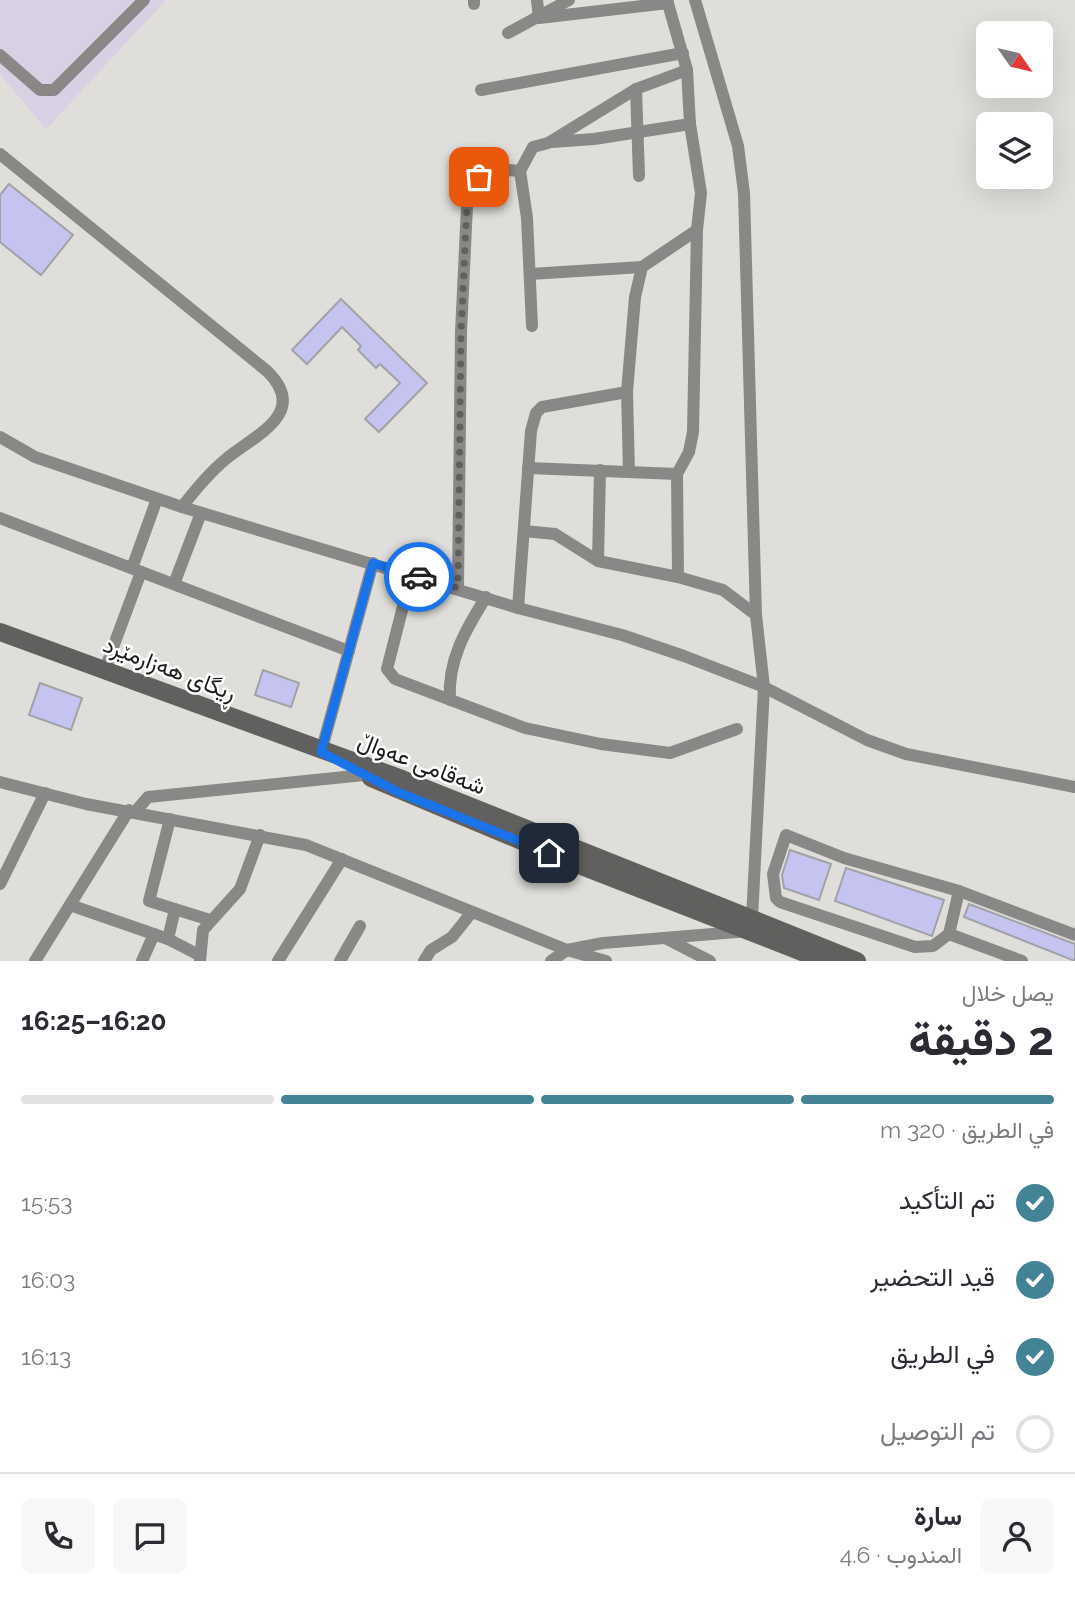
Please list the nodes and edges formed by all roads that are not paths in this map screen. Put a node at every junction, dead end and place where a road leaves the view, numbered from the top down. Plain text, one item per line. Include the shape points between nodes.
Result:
1 (144, 0) edge
2 (537, 0) edge
3 (569, 0) edge
4 (695, 0) edge
5 (668, 2) edge
6 (539, 18) junction
7 (508, 33) dead end
8 (683, 53) junction
9 (0, 55) edge
10 (687, 70) junction
11 (636, 89) junction
12 (481, 90) dead end
13 (690, 124) junction
14 (638, 132) junction
15 (548, 143) junction
16 (0, 154) edge
17 (520, 171) junction
18 (639, 176) dead end
19 (697, 230) junction
20 (642, 267) junction
21 (530, 274) junction
22 (532, 326) dead end
23 (627, 392) junction
24 (2, 441) edge
25 (528, 468) junction
26 (600, 470) junction
27 (629, 472) junction
28 (677, 474) junction
29 (157, 499) junction
30 (182, 507) junction
31 (201, 513) junction
32 (0, 518) edge
33 (524, 531) junction
34 (598, 561) junction
35 (373, 563) junction
36 (137, 570) junction
37 (411, 575) junction
38 (678, 577) junction
39 (174, 584) junction
40 (458, 588) junction
41 (486, 597) junction
42 (518, 608) junction
43 (756, 615) junction
44 (0, 632) edge
45 (349, 651) junction
46 (105, 669) junction
47 (764, 687) junction
48 (450, 700) junction
49 (737, 729) dead end
50 (321, 752) junction
51 (364, 775) junction
52 (1, 785) edge
53 (1075, 787) edge
54 (45, 793) junction
55 (132, 811) junction
56 (170, 818) junction
57 (260, 835) junction
58 (342, 859) junction
59 (0, 884) edge
60 (959, 891) junction
61 (70, 905) junction
62 (175, 909) junction
63 (472, 912) junction
64 (210, 920) junction
65 (751, 925) junction
66 (360, 926) dead end
67 (154, 934) junction
68 (949, 934) junction
69 (1075, 935) edge
70 (168, 939) junction
71 (667, 939) junction
72 (603, 943) junction
73 (567, 950) junction
74 (794, 955) edge
75 (199, 958) edge
76 (601, 959) edge
77 (36, 961) edge
78 (142, 961) edge
79 (278, 961) edge
80 (340, 961) edge
81 (424, 961) edge
82 (551, 961) edge
83 (710, 961) edge
84 (825, 961) edge
85 (857, 961) edge
86 (1022, 961) edge

1 - 9 street via 54,90 40,90
2 - 6 street
3 - 6 street
4 - 43 street via 741,166
5 - 6 street
5 - 8 street
6 - 7 street
8 - 10 street
8 - 12 street
10 - 11 street
10 - 13 street
11 - 14 street
11 - 15 street
13 - 14 street
13 - 19 street via 701,193
14 - 15 street
14 - 18 street
15 - 17 street via 533,147
16 - 30 street via 278,383 284,398 278,419 202,481
17 - 21 street
17 - 40 street via 496,169 479,177 467,205
19 - 20 street
19 - 28 street via 693,432
20 - 21 street
20 - 23 street
21 - 22 street
23 - 25 street via 542,407 531,431
23 - 27 street
24 - 29 street
25 - 26 street
25 - 33 street
26 - 27 street
26 - 34 street
27 - 28 street
28 - 38 street
29 - 30 street
29 - 36 street
30 - 31 street
31 - 35 street
31 - 39 street
32 - 36 street
33 - 34 street via 555,534
33 - 42 street
34 - 38 street
35 - 37 street
35 - 45 street
36 - 39 street
36 - 46 street
37 - 40 street
37 - 48 street via 387,669 395,679
38 - 43 street via 723,590
39 - 45 street
40 - 41 street
41 - 42 street
41 - 48 street via 466,630 448,677
42 - 47 street via 622,635
43 - 47 street
44 - 46 main road, ڕیگای هەزارمێرد
45 - 50 street
46 - 50 main road, ڕیگای هەزارمێرد
47 - 53 street via 867,740 906,754
47 - 65 street
48 - 49 street via 525,727 670,753
50 - 51 main road, شەقامی عەواڵ
50 - 65 main road, شەقامی عەواڵ via 402,779
51 - 55 street via 148,797
51 - 65 main road, شەقامی عەواڵ via 486,827
52 - 54 street
54 - 55 street
54 - 59 street
55 - 56 street
55 - 61 street
56 - 57 street
56 - 62 street via 149,901
57 - 58 street
57 - 64 street via 240,889
58 - 63 street
58 - 79 street
60 - 68 street
60 - 68 street via 844,858 786,835 773,874 780,902 915,947 933,946
60 - 69 street
61 - 67 street
61 - 77 street
62 - 64 street
62 - 70 street
63 - 73 street
63 - 81 street
64 - 75 street via 201,936
65 - 71 street
65 - 74 main road, شەقامی عەواڵ
65 - 85 main road, شەقامی عەواڵ
66 - 80 street
67 - 70 street
67 - 78 street
68 - 86 street
70 - 75 street
71 - 72 street
71 - 83 street
72 - 73 street
72 - 76 street
73 - 76 street
73 - 82 street
74 - 84 main road, شەقامی عەواڵ

